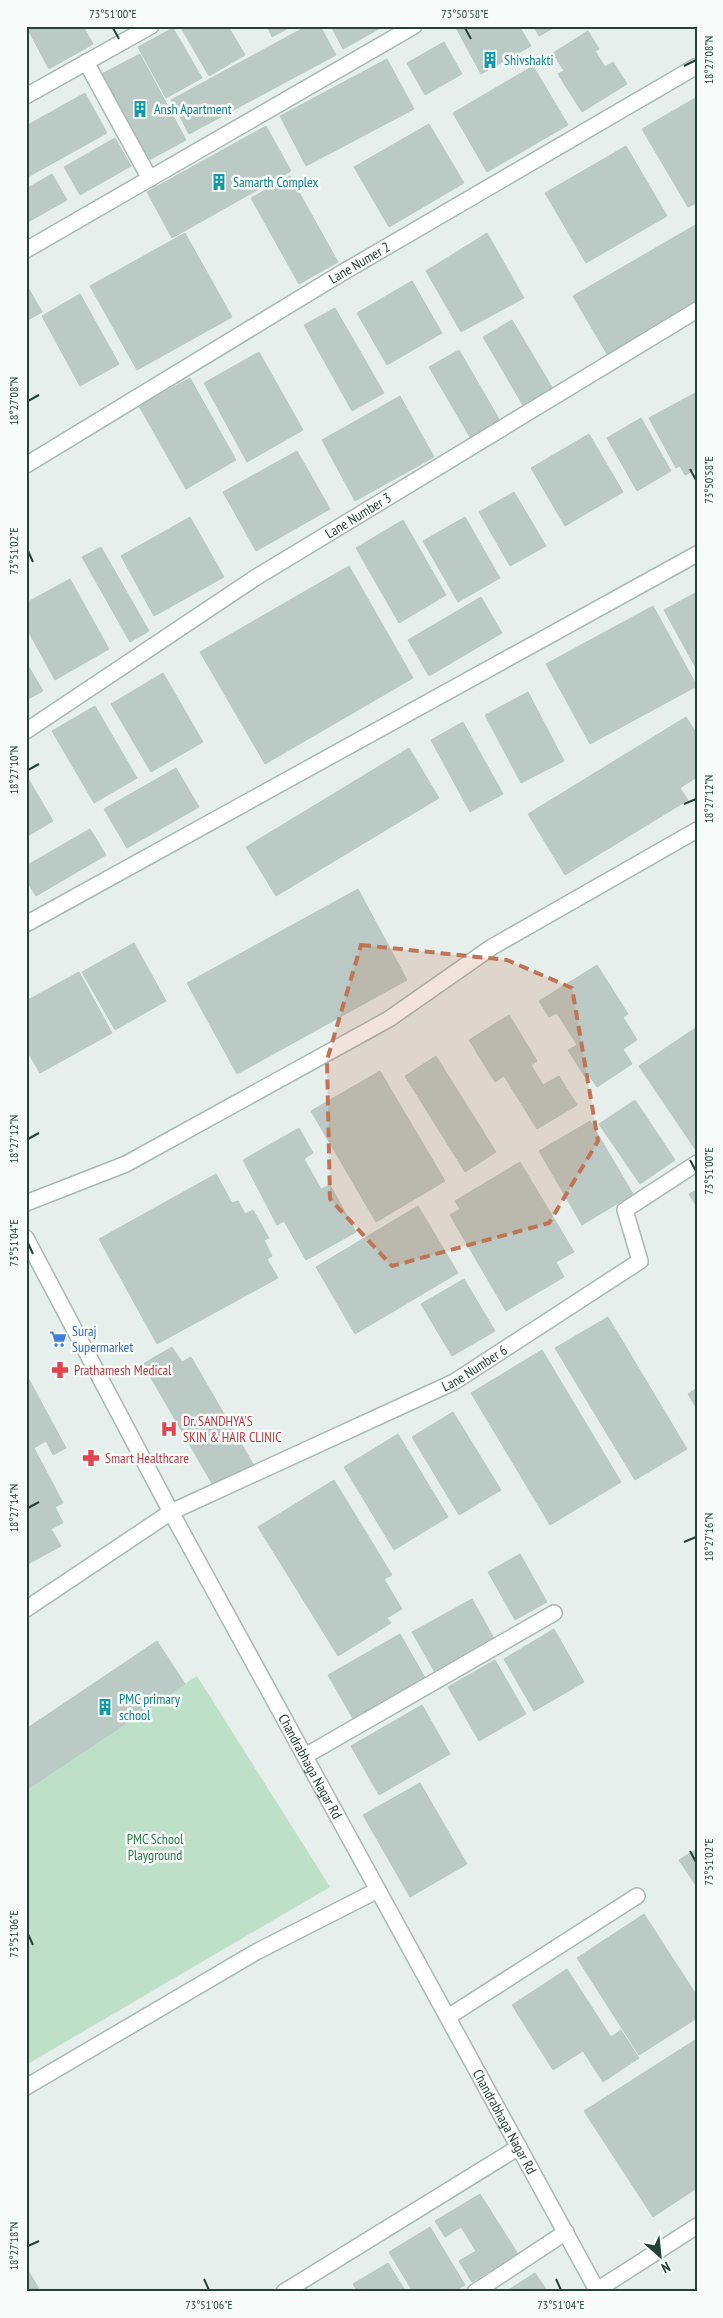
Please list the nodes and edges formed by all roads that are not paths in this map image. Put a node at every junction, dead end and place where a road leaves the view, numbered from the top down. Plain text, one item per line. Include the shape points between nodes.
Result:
1 (151, 26) edge
2 (414, 26) edge
3 (86, 62) junction
4 (697, 66) edge
5 (26, 96) edge
6 (150, 178) junction
7 (26, 250) edge
8 (697, 310) edge
9 (26, 465) edge
10 (697, 554) edge
11 (26, 731) edge
12 (697, 830) edge
13 (26, 924) edge
14 (697, 1163) edge
15 (26, 1203) edge
16 (26, 1238) edge
17 (171, 1512) junction
18 (26, 1609) edge
19 (554, 1613) dead end
20 (305, 1756) junction
21 (378, 1890) junction
22 (637, 1896) dead end
23 (448, 2017) junction
24 (26, 2088) edge
25 (519, 2146) junction
26 (697, 2226) edge
27 (566, 2232) junction
28 (598, 2291) edge
29 (284, 2292) edge
30 (475, 2292) edge

1 - 3 street
2 - 6 street
3 - 5 street
3 - 6 street
4 - 9 street, Lane Numer 2 via 340,274
6 - 7 street
8 - 11 street, Lane Number 3 via 255,578
10 - 13 street
12 - 15 street via 492,947 389,1019 126,1164
14 - 17 street, Lane Number 6 via 625,1210 640,1261 454,1382
16 - 17 street, Chandrabhaga Nagar Rd
17 - 18 street
17 - 20 street, Chandrabhaga Nagar Rd
19 - 20 street
20 - 21 street, Chandrabhaga Nagar Rd
21 - 23 street, Chandrabhaga Nagar Rd
21 - 24 street via 256,1952
22 - 23 street
23 - 25 street, Chandrabhaga Nagar Rd
25 - 27 street, Chandrabhaga Nagar Rd
25 - 29 street
26 - 28 street
27 - 28 street, Chandrabhaga Nagar Rd
27 - 30 street

